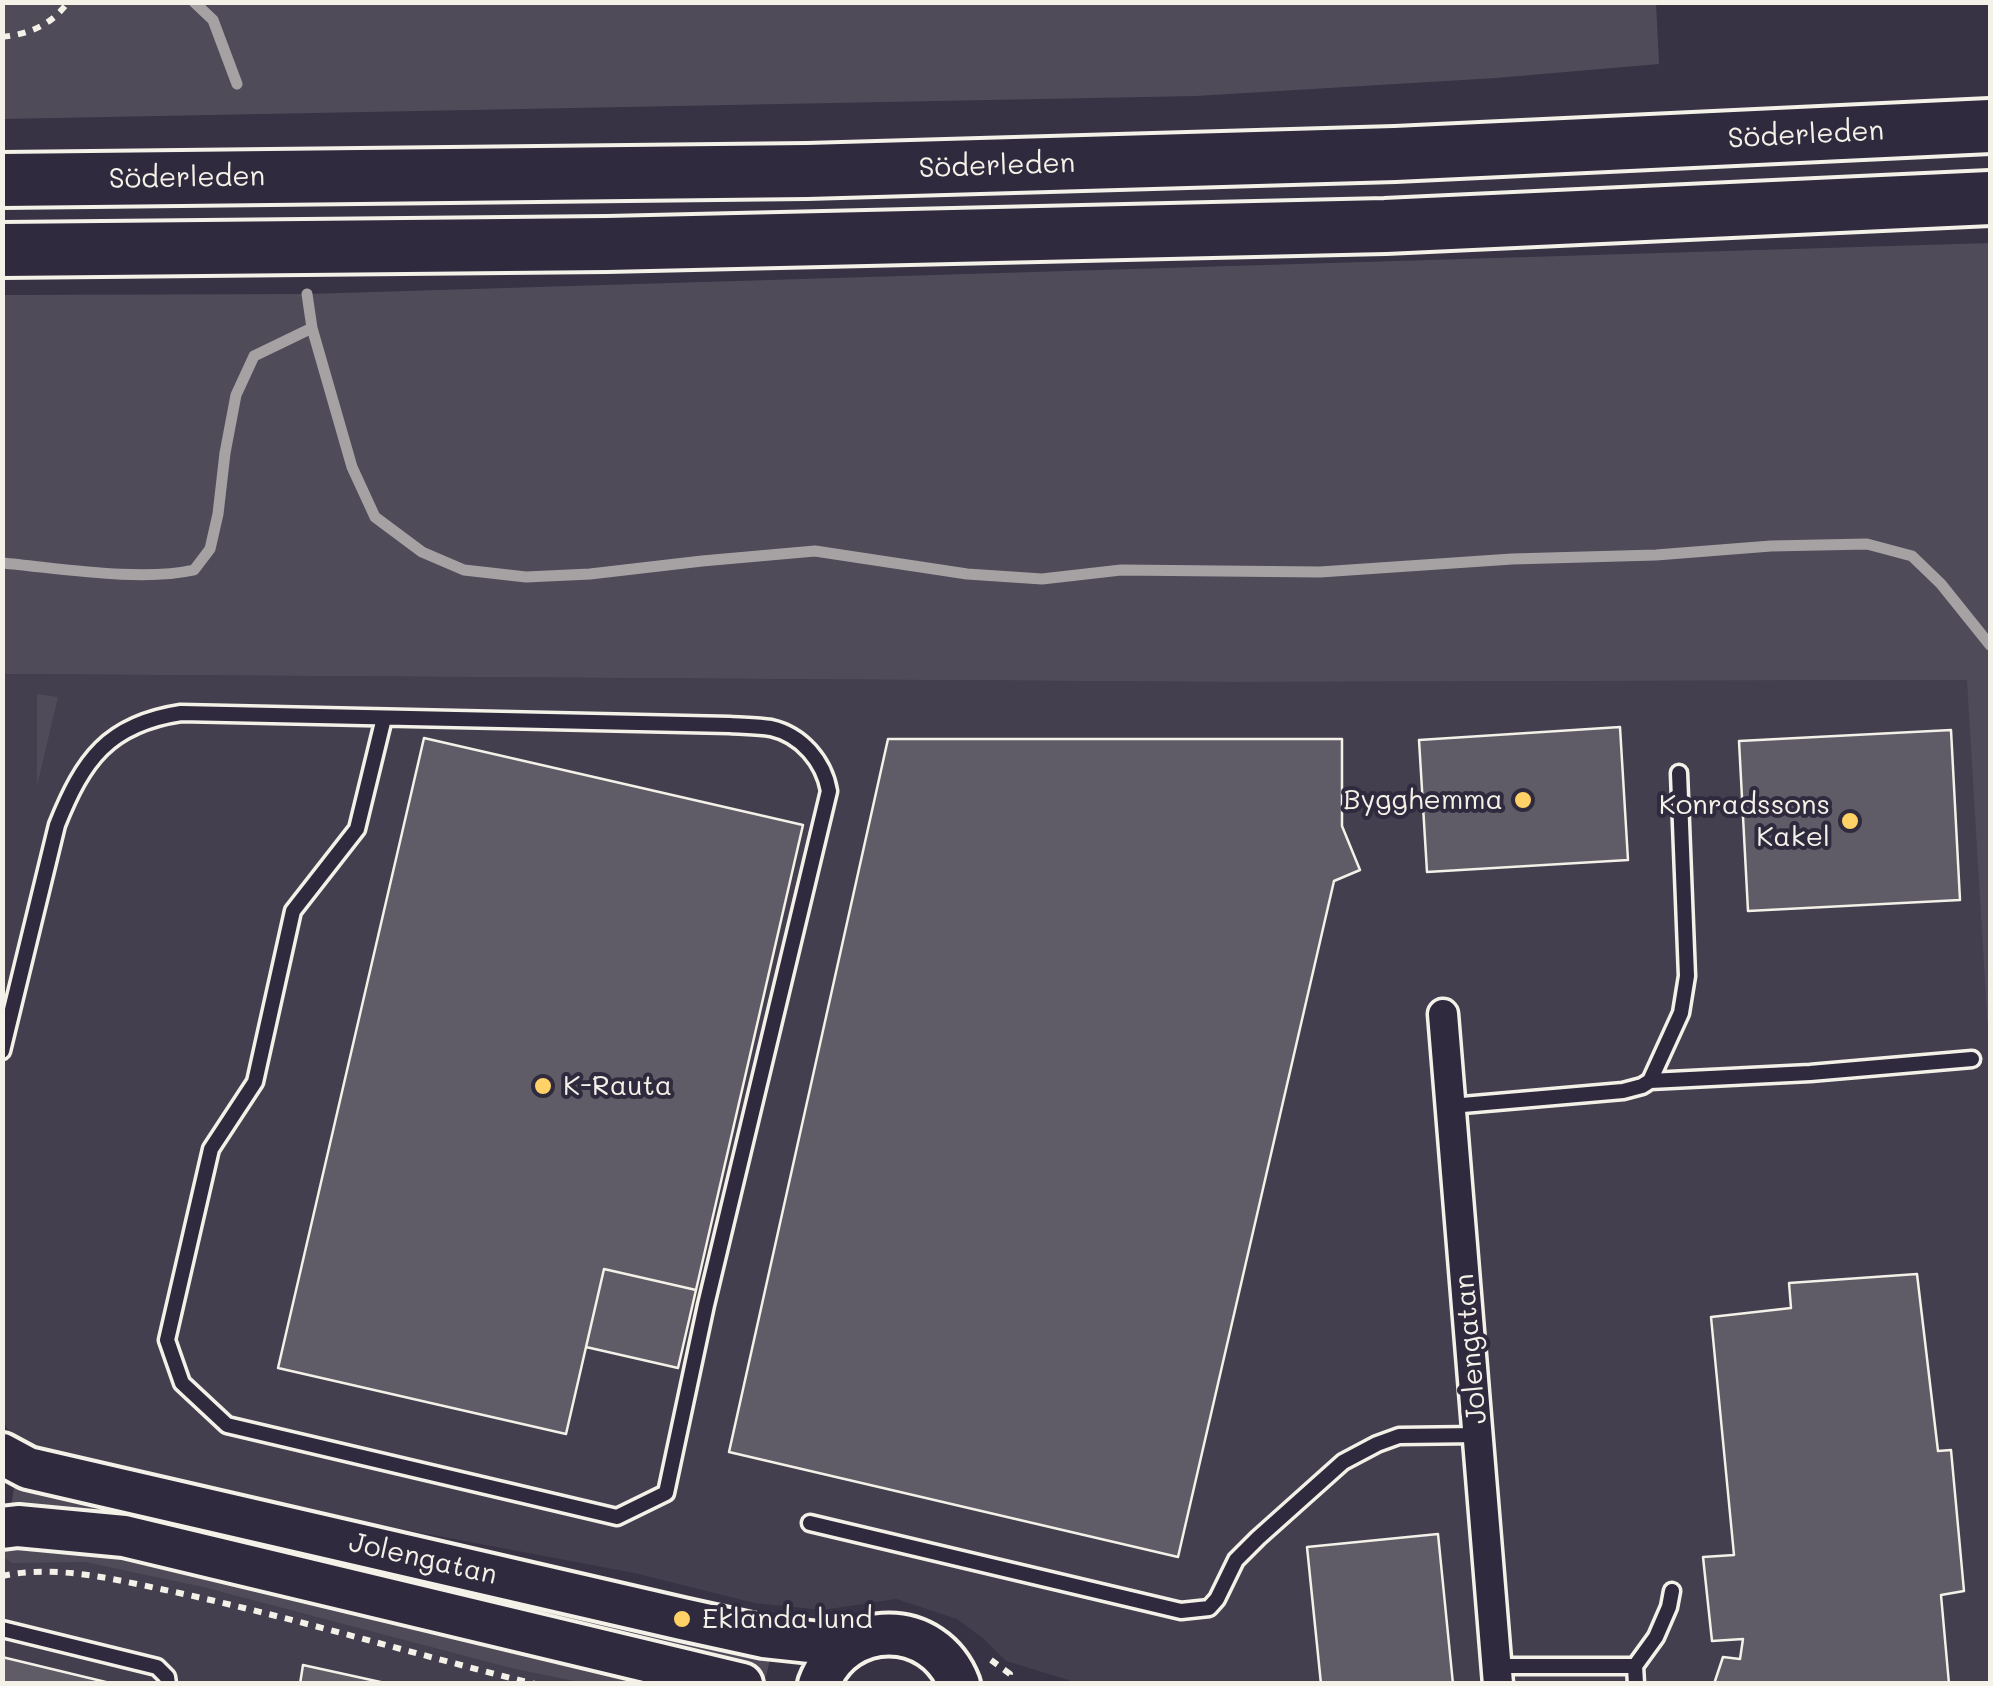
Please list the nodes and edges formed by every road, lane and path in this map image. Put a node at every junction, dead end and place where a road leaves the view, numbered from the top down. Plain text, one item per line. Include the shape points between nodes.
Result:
1 (68, 2) edge
2 (2, 36) edge
3 (1990, 126) edge
4 (2, 180) edge
5 (1990, 198) edge
6 (2, 250) edge
7 (384, 718) junction
8 (1679, 773) dead end
9 (1443, 1014) dead end
10 (2, 1051) edge
11 (1972, 1059) dead end
12 (1650, 1081) junction
13 (1451, 1106) junction
14 (1478, 1434) junction
15 (2, 1454) edge
16 (810, 1523) dead end
17 (2, 1528) edge
18 (2, 1576) edge
19 (1672, 1591) dead end
20 (2, 1629) edge
21 (848, 1646) junction
22 (1636, 1666) junction
23 (955, 1674) edge
24 (1498, 1675) edge
25 (168, 1684) edge
26 (534, 1684) edge
27 (742, 1684) edge
28 (818, 1684) edge
29 (996, 1684) edge
30 (1636, 1684) edge

1 - 2 path via 43,26
3 - 4 highway, Söderleden via 1415,154 826,170
5 - 6 highway via 1385,226
7 - 7 lane via 771,728 805,746 826,776 830,791 666,1492 617,1516 227,1425 182,1383 167,1340 211,1149 255,1082 293,911 357,829
7 - 10 lane via 180,713 114,737 76,782 57,825
8 - 12 lane via 1688,976 1681,1013
9 - 13 street, Jolengatan
11 - 12 lane
12 - 13 lane via 1624,1091
13 - 14 street, Jolengatan
14 - 16 lane via 1400,1436 1343,1462 1236,1560 1209,1608 1195,1611
14 - 24 street, Jolengatan
15 - 21 street, Jolengatan via 28,1468 682,1620
17 - 27 street, Jolengatan via 124,1536
18 - 26 path via 79,1573 129,1582
19 - 22 lane via 1656,1637
20 - 25 lane via 157,1666
21 - 23 street, Jolengatan via 874,1635 903,1635 930,1646
21 - 28 street
22 - 24 lane
22 - 30 lane
23 - 29 street

